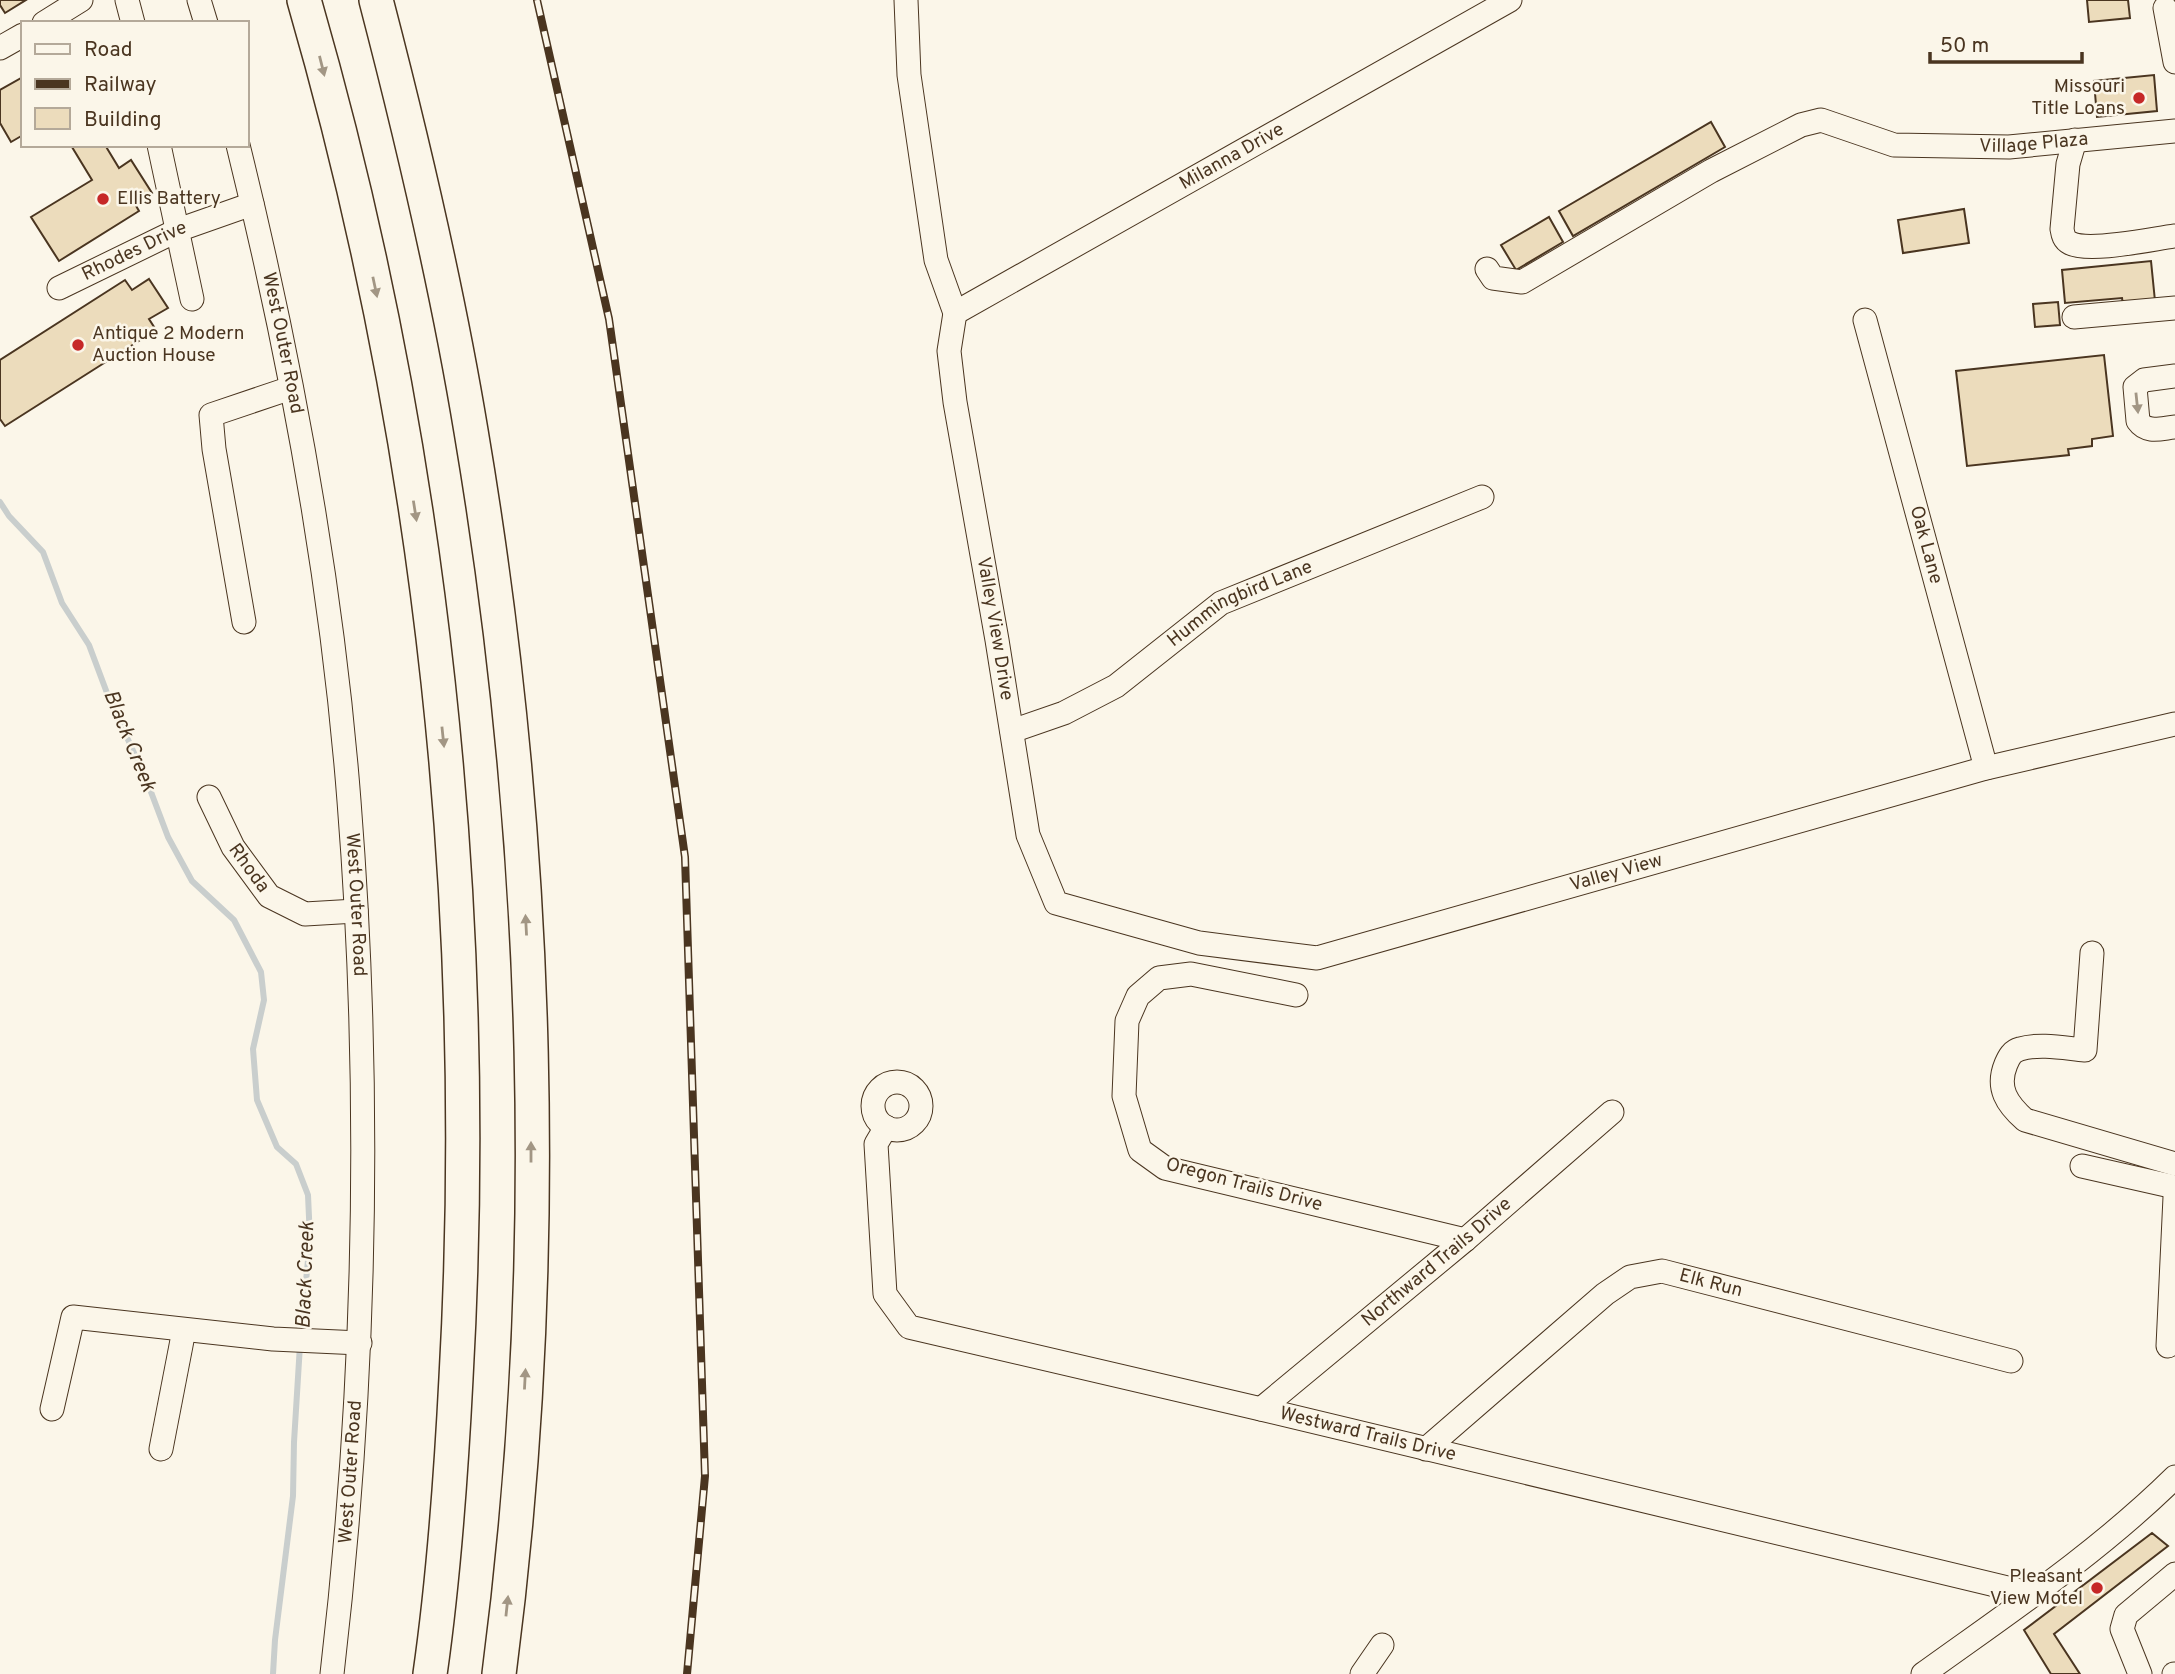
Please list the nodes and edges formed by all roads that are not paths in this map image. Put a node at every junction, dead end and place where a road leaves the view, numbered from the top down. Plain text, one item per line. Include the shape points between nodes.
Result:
1 (81, 0) edge
2 (127, 0) edge
3 (199, 0) edge
4 (304, 0) edge
5 (376, 0) edge
6 (906, 0) edge
7 (1510, 0) edge
8 (2168, 5) edge
9 (48, 14) edge
10 (132, 21) edge
11 (205, 21) edge
12 (2175, 62) edge
13 (2175, 131) edge
14 (2075, 140) junction
15 (159, 147) edge
16 (238, 147) edge
17 (252, 204) junction
18 (178, 230) junction
19 (2175, 236) edge
20 (1487, 269) dead end
21 (59, 288) dead end
22 (192, 299) dead end
23 (2175, 308) edge
24 (955, 313) junction
25 (2074, 317) dead end
26 (1865, 320) dead end
27 (2175, 376) edge
28 (291, 388) junction
29 (2175, 426) edge
30 (1482, 497) dead end
31 (244, 622) dead end
32 (2175, 724) edge
33 (1012, 731) junction
34 (1986, 768) junction
35 (209, 797) dead end
36 (1056, 903) joint
37 (356, 911) junction
38 (2092, 953) dead end
39 (1296, 995) dead end
40 (1612, 1112) dead end
41 (886, 1127) dead end
42 (2175, 1164) edge
43 (2082, 1166) dead end
44 (2175, 1186) edge
45 (2175, 1197) edge
46 (1465, 1240) junction
47 (2173, 1279) edge
48 (184, 1330) junction
49 (360, 1343) junction
50 (2168, 1346) dead end
51 (2011, 1361) dead end
52 (52, 1409) dead end
53 (1261, 1409) junction
54 (161, 1449) dead end
55 (1426, 1449) junction
56 (2175, 1477) edge
57 (2175, 1574) edge
58 (2033, 1594) junction
59 (1382, 1645) dead end
60 (332, 1674) edge
61 (430, 1674) edge
62 (499, 1674) edge
63 (1362, 1674) edge
64 (1923, 1674) edge
65 (2140, 1674) edge

1 - 9 street
2 - 10 street
3 - 11 street
4 -> 61 highway via 353,187 403,433 435,655 454,868 463,1096 460,1318
62 -> 5 highway via 514,1542 528,1320 531,1109 523,872 502,648 471,430 428,210
6 - 24 street via 909,75 936,260
7 - 24 street, Milanna Drive
8 - 12 street
13 - 14 street, Village Plaza
14 - 19 street via 2062,229 2068,242 2095,247
14 - 20 street, Village Plaza via 2009,146 1894,145 1821,120 1801,125 1711,171 1522,282 1493,278
15 - 18 street
16 - 17 street, West Outer Road
17 - 18 street, Rhodes Drive
17 - 28 street, West Outer Road
18 - 21 street, Rhodes Drive
18 - 22 street
23 - 25 street
24 - 33 street, Valley View Drive via 949,351 955,402
26 - 34 street, Oak Lane
27 -> 29 street via 2144,380 2135,387 2141,426 2149,430
28 - 31 street via 211,415
28 - 37 street, West Outer Road via 318,537 338,689
30 - 33 street, Hummingbird Lane via 1221,603 1116,686 1064,713
32 - 34 street, Valley View
33 - 36 street, Valley View Drive via 1028,835
34 - 36 street, Valley View via 1317,958 1199,943
35 - 37 street, Rhoda via 233,847 269,896 305,914
37 - 49 street, West Outer Road via 363,1088
38 - 42 street via 2085,1050 2016,1049 2001,1074 2005,1097 2025,1121
39 - 46 street, Oregon Trails Drive via 1191,974 1159,978 1138,996 1127,1021 1124,1096 1140,1150 1165,1168
40 - 46 street, Northward Trails Drive
41 - 53 street, Westward Trails Drive via 876,1144 885,1294 909,1327
43 - 44 street
45 - 47 street
46 - 53 street, Northward Trails Drive
47 - 50 street
48 - 49 street
48 - 52 street via 73,1317
48 - 54 street
49 - 60 street, West Outer Road
51 - 55 street, Elk Run via 1662,1271 1630,1277 1605,1294
53 - 55 street, Westward Trails Drive
55 - 58 street, Westward Trails Drive
56 - 58 street via 2142,1510
57 - 65 street via 2126,1615 2122,1629
58 - 64 street
59 - 63 street

